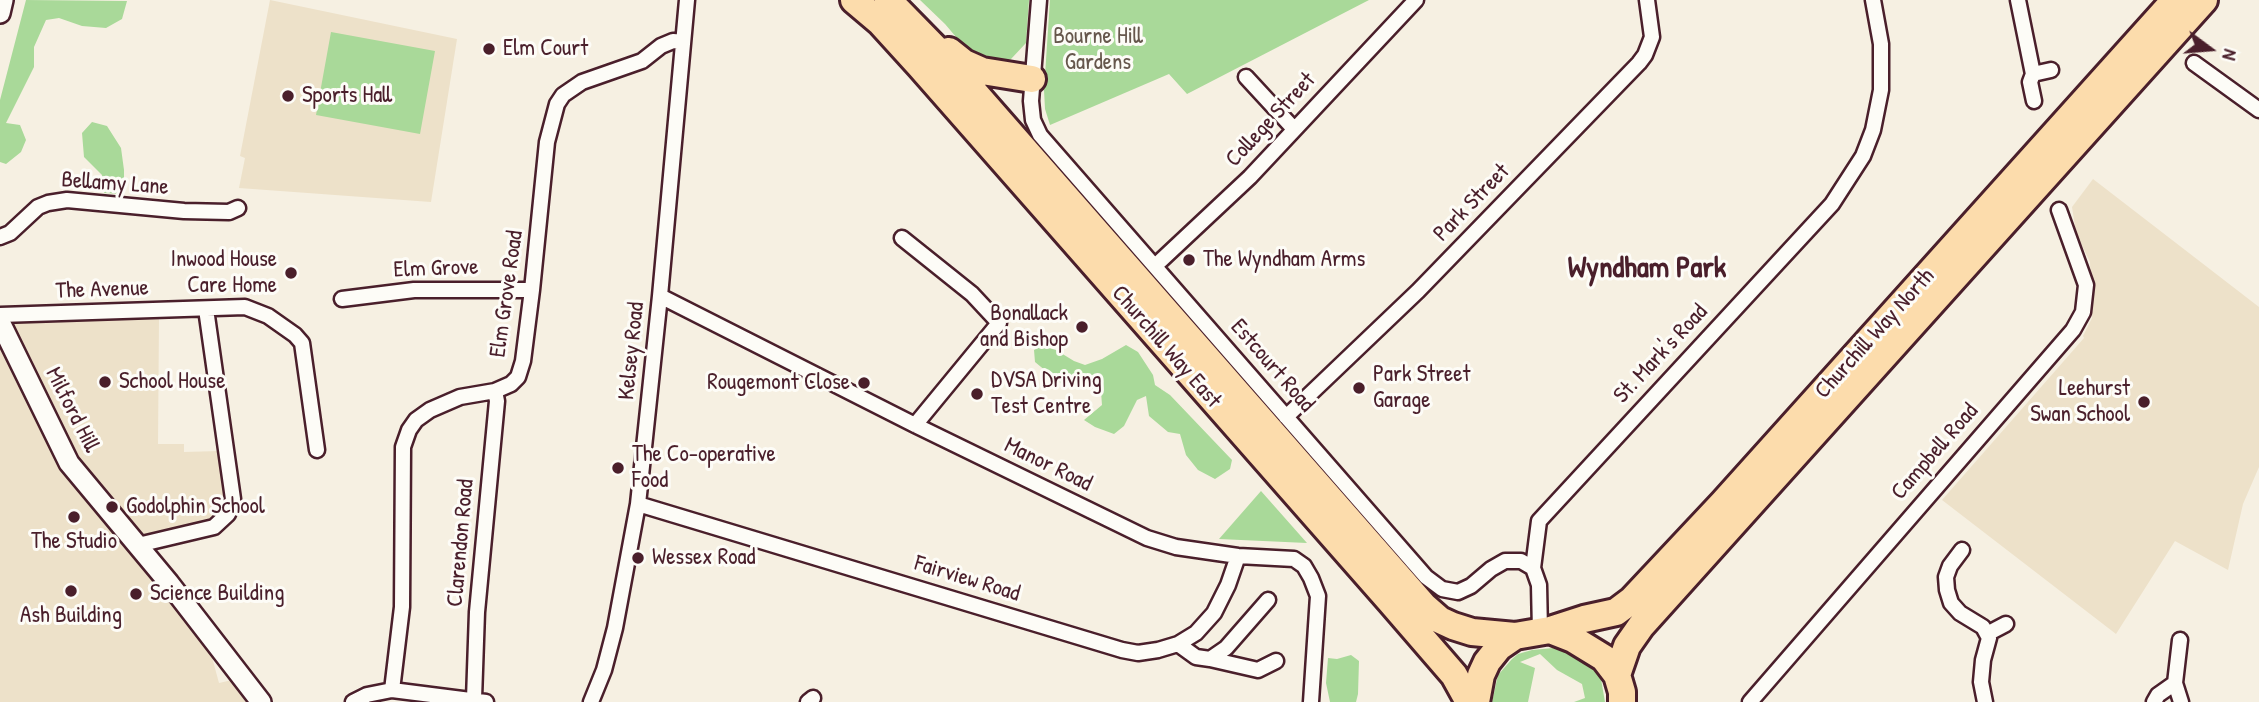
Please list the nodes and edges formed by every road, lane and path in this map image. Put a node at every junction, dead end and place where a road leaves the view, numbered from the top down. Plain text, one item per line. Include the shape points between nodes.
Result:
1 (3, 0) edge
2 (687, 0) edge
3 (854, 0) edge
4 (888, 0) edge
5 (1039, 0) edge
6 (1416, 0) edge
7 (1647, 0) edge
8 (1872, 0) edge
9 (2018, 0) edge
10 (2175, 0) edge
11 (2204, 0) edge
12 (0, 13) edge
13 (909, 20) junction
14 (683, 42) junction
15 (2194, 64) dead end
16 (2051, 70) dead end
17 (2033, 74) junction
18 (1246, 77) dead end
19 (1032, 79) junction
20 (2035, 101) dead end
21 (2259, 110) edge
22 (1294, 130) junction
23 (238, 208) dead end
24 (2059, 210) dead end
25 (0, 237) edge
26 (902, 238) dead end
27 (1155, 266) junction
28 (532, 290) junction
29 (660, 296) junction
30 (342, 299) dead end
31 (206, 309) junction
32 (0, 315) edge
33 (0, 322) edge
34 (495, 391) junction
35 (1286, 417) junction
36 (915, 425) junction
37 (317, 450) dead end
38 (638, 504) junction
39 (138, 545) junction
40 (1962, 550) dead end
41 (1238, 556) junction
42 (1533, 568) junction
43 (1268, 600) dead end
44 (2006, 624) dead end
45 (1535, 632) junction
46 (1987, 634) junction
47 (2180, 640) dead end
48 (1178, 644) junction
49 (1210, 659) junction
50 (1276, 661) dead end
51 (1617, 675) junction
52 (2175, 683) junction
53 (393, 690) junction
54 (480, 700) edge
55 (261, 702) edge
56 (353, 702) edge
57 (590, 702) edge
58 (1311, 702) edge
59 (1469, 702) edge
60 (1476, 702) edge
61 (1622, 702) edge
62 (1750, 702) edge
63 (1986, 702) edge
64 (2154, 702) edge
65 (2181, 702) edge

1 - 12 street
2 - 14 street, Kelsey Road
3 - 59 highway, Churchill Way East via 920,66 1390,601 1454,675
4 - 13 highway, Churchill Way East
5 - 19 street, Estcourt Road
6 - 22 street, College Street
7 - 35 street, Park Street via 1652,37 1639,63 1418,291
8 - 42 street, St. Mark's Road via 1881,44 1881,90 1863,156 1832,204 1547,510 1539,521
9 - 17 street
10 - 45 highway, Churchill Way North via 1632,600 1616,612
11 - 51 highway, Churchill Way North via 1641,626 1627,646
13 - 19 highway via 973,68
13 - 45 highway, Churchill Way East via 1424,606 1452,626 1479,633
14 - 28 street, Elm Grove Road via 673,41 642,61 582,82 557,104 547,142
14 - 29 street, Kelsey Road
15 - 21 street
16 - 17 street
17 - 20 street
18 - 22 street
19 - 27 street, Estcourt Road via 1032,111 1040,135
22 - 27 street, College Street
23 - 25 street, Bellamy Lane via 184,211 67,200 38,207
24 - 62 street, Campbell Road via 2085,285 2083,313 2073,330
26 - 36 street via 972,294 999,323
27 - 35 street, Estcourt Road
28 - 30 street, Elm Grove via 414,290
28 - 34 street, Elm Grove Road via 518,377
29 - 36 street, Manor Road
29 - 38 street, Kelsey Road
31 - 32 street, The Avenue
31 - 37 street via 245,307 268,316 302,343
31 - 39 street via 233,499 228,514 214,527
33 - 39 street, Milford Hill via 69,463
34 - 53 street, Elm Grove Road via 460,397 430,410 408,430 403,447 401,607
34 - 54 street, Clarendon Road via 477,612
35 - 42 street, Estcourt Road via 1436,586 1464,590 1498,564 1511,560
36 - 41 street, Manor Road via 1147,538
38 - 48 street, Fairview Road via 1122,650 1138,653
38 - 57 street, Kelsey Road via 615,628
39 - 55 street, Milford Hill
40 - 46 street via 1950,566 1947,590 1960,613
41 - 48 street, Fairview Road via 1214,613
41 - 58 street, Manor Road via 1294,559 1311,578 1318,596
42 - 45 street, St. Mark's Road via 1539,585
43 - 49 street via 1226,648
44 - 46 street
45 - 51 highway via 1573,639 1604,658
45 - 60 highway via 1499,647 1486,662
46 - 63 street via 1981,682
47 - 52 street
48 - 49 street via 1196,657
49 - 50 street via 1258,670
51 - 61 highway
52 - 64 street
52 - 65 street
53 - 54 street
53 - 56 street

